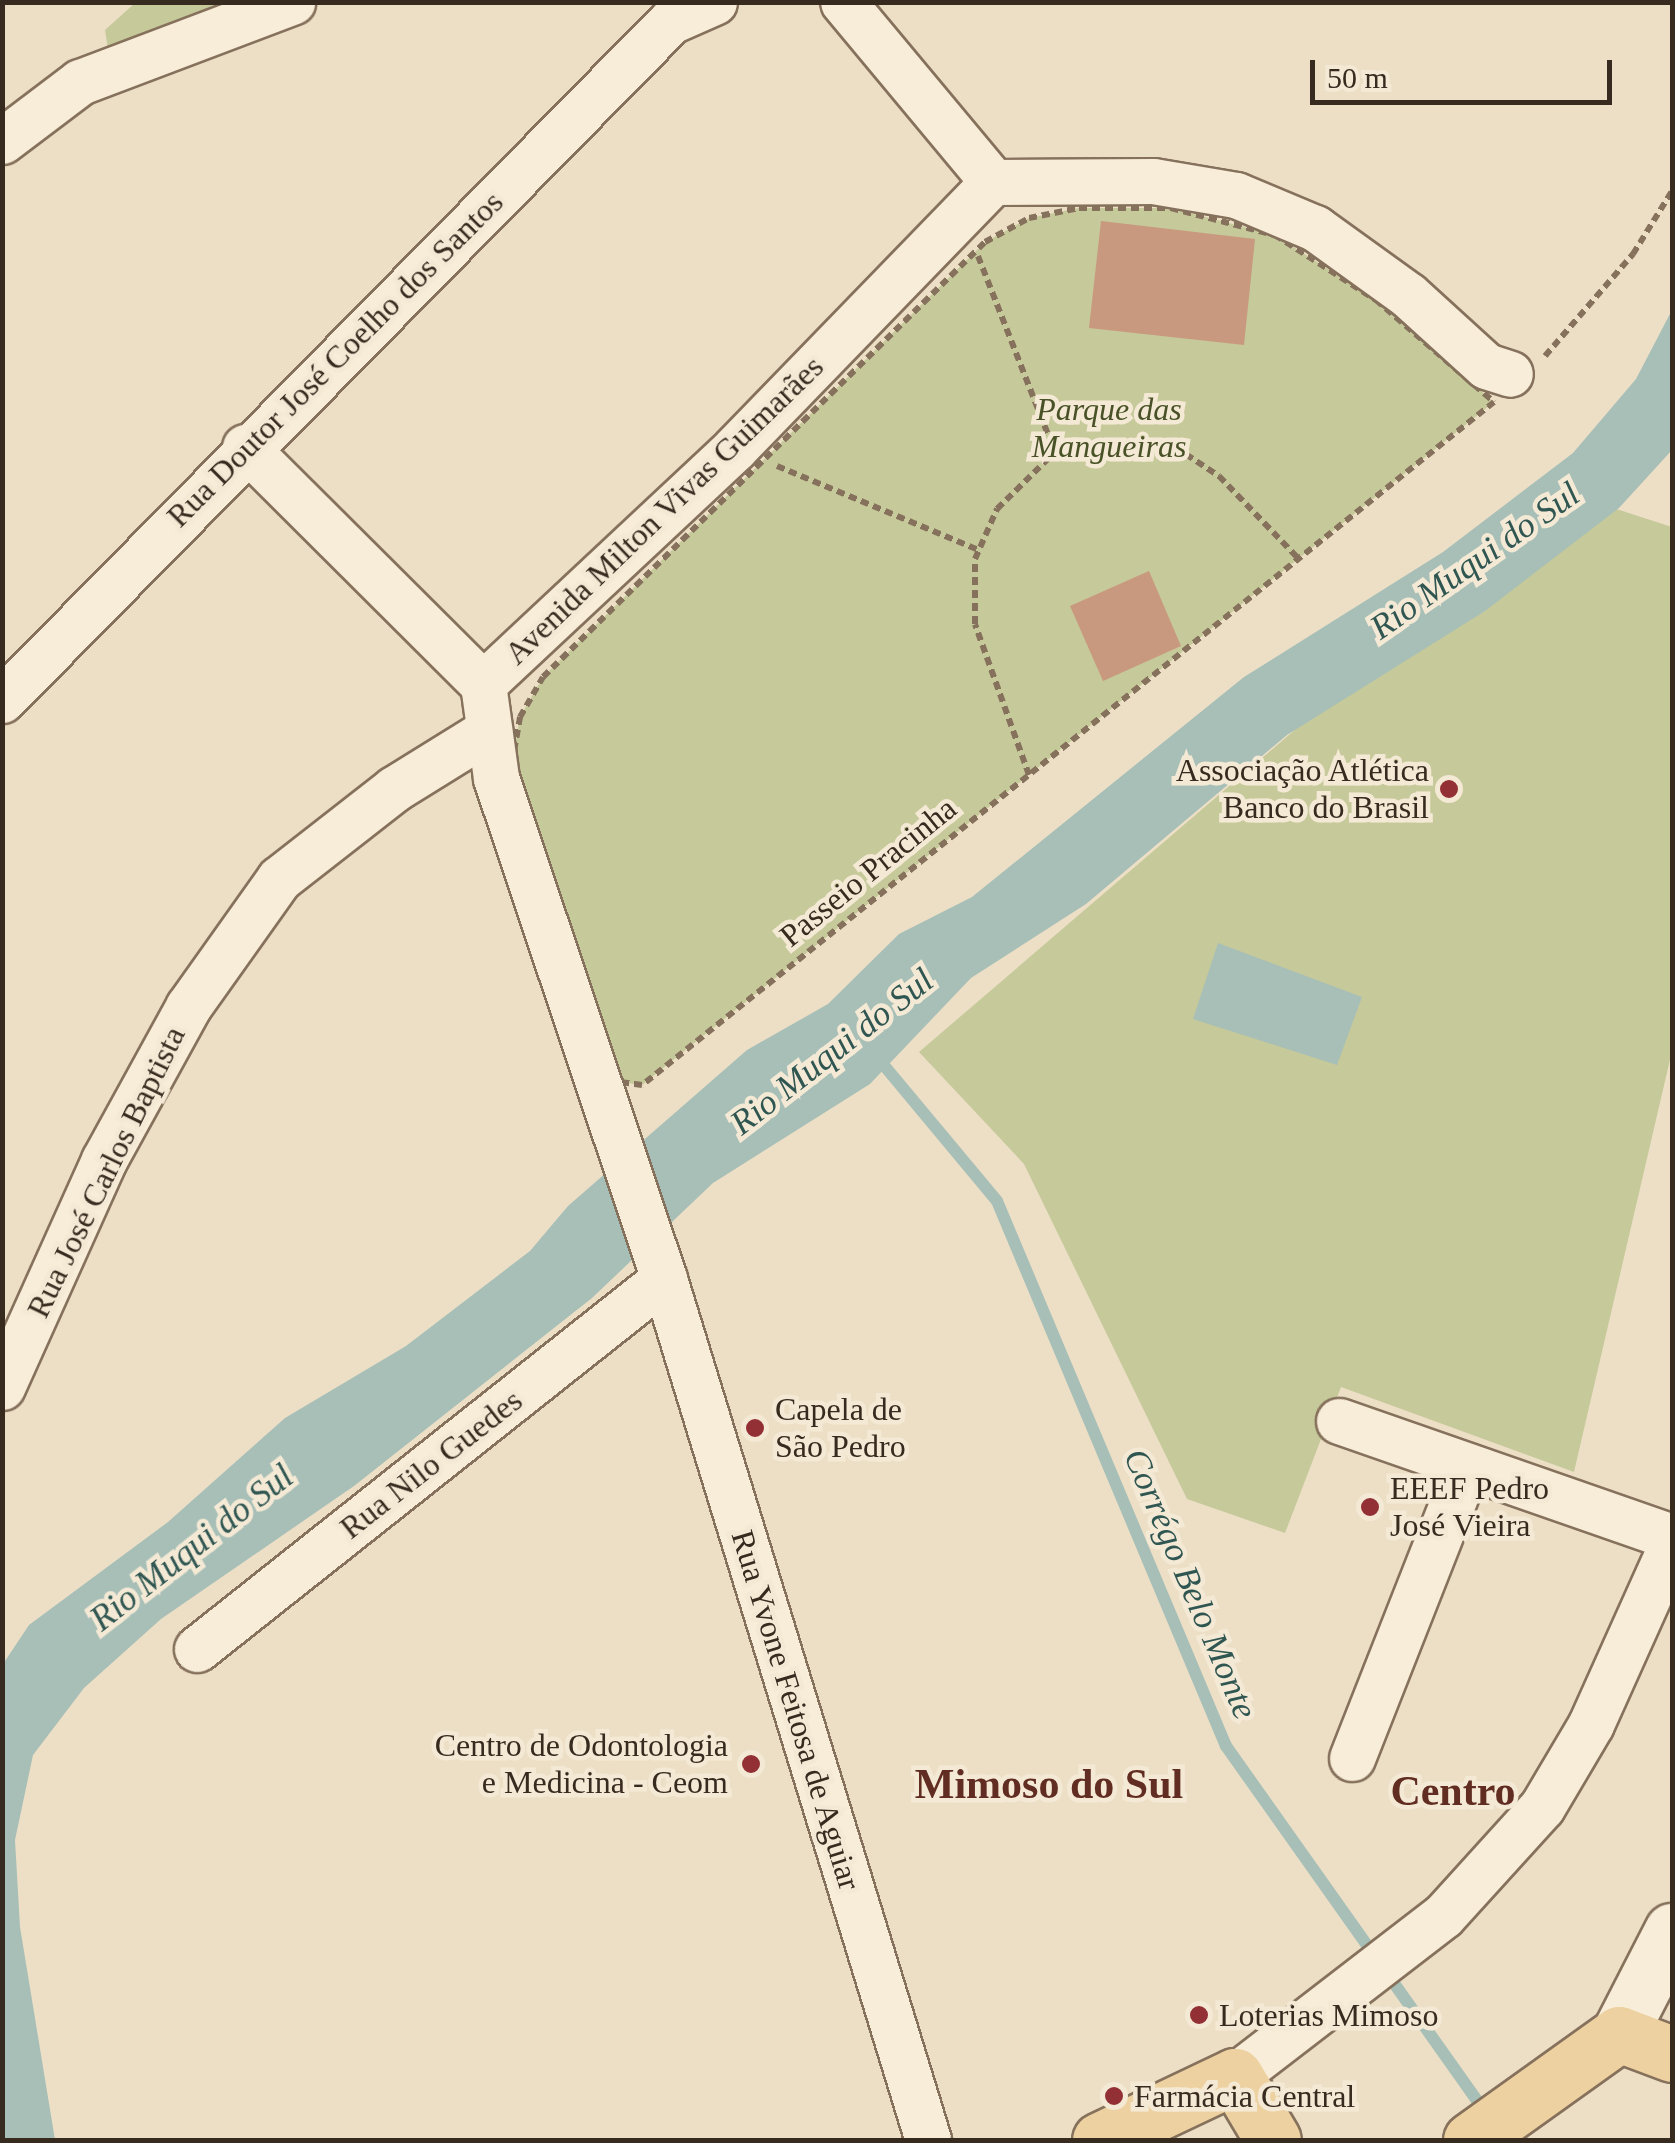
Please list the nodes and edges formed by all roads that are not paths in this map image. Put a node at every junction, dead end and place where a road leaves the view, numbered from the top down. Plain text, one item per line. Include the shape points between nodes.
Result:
1 (292, 2) edge
2 (714, 2) edge
3 (843, 2) edge
4 (679, 12) edge
5 (2, 140) edge
6 (992, 182) junction
7 (1510, 374) road end
8 (245, 447) junction
9 (483, 684) junction
10 (2, 700) edge
11 (489, 730) junction
12 (607, 1112) joint
13 (664, 1279) junction
14 (2, 1387) edge
15 (1339, 1420) dead end
16 (1467, 1466) junction
17 (1672, 1540) edge
18 (198, 1650) dead end
19 (1352, 1758) dead end
20 (1672, 1931) edge
21 (1620, 2034) junction
22 (1672, 2054) edge
23 (1235, 2076) junction
24 (928, 2140) edge
25 (1100, 2140) edge
26 (1272, 2140) edge
27 (1471, 2140) edge

1 - 5 street via 80,82
2 - 4 street, Rua Doutor José Coelho dos Santos
3 - 6 street
4 - 8 street, Rua Doutor José Coelho dos Santos
6 - 7 street via 1153,181 1236,195 1315,228 1486,366
6 - 9 street, Avenida Milton Vivas Guimarães via 968,235 748,454
8 - 9 street
8 - 10 street, Rua Doutor José Coelho dos Santos
9 - 11 street, Avenida Milton Vivas Guimarães
11 - 12 street, Avenida Milton Vivas Guimarães via 496,778
11 - 14 street, Rua José Carlos Baptista via 394,789 278,879 188,1007 104,1160
12 - 13 street, Rua Yvone Feitosa de Aguiar
13 - 18 street, Rua Nilo Guedes
13 - 24 street, Rua Yvone Feitosa de Aguiar
15 - 16 street
16 - 17 street
16 - 19 street
17 - 23 street via 1591,1724 1542,1807 1443,1916
20 - 21 main road
21 - 22 main road
21 - 27 main road
23 - 25 main road
23 - 26 main road

